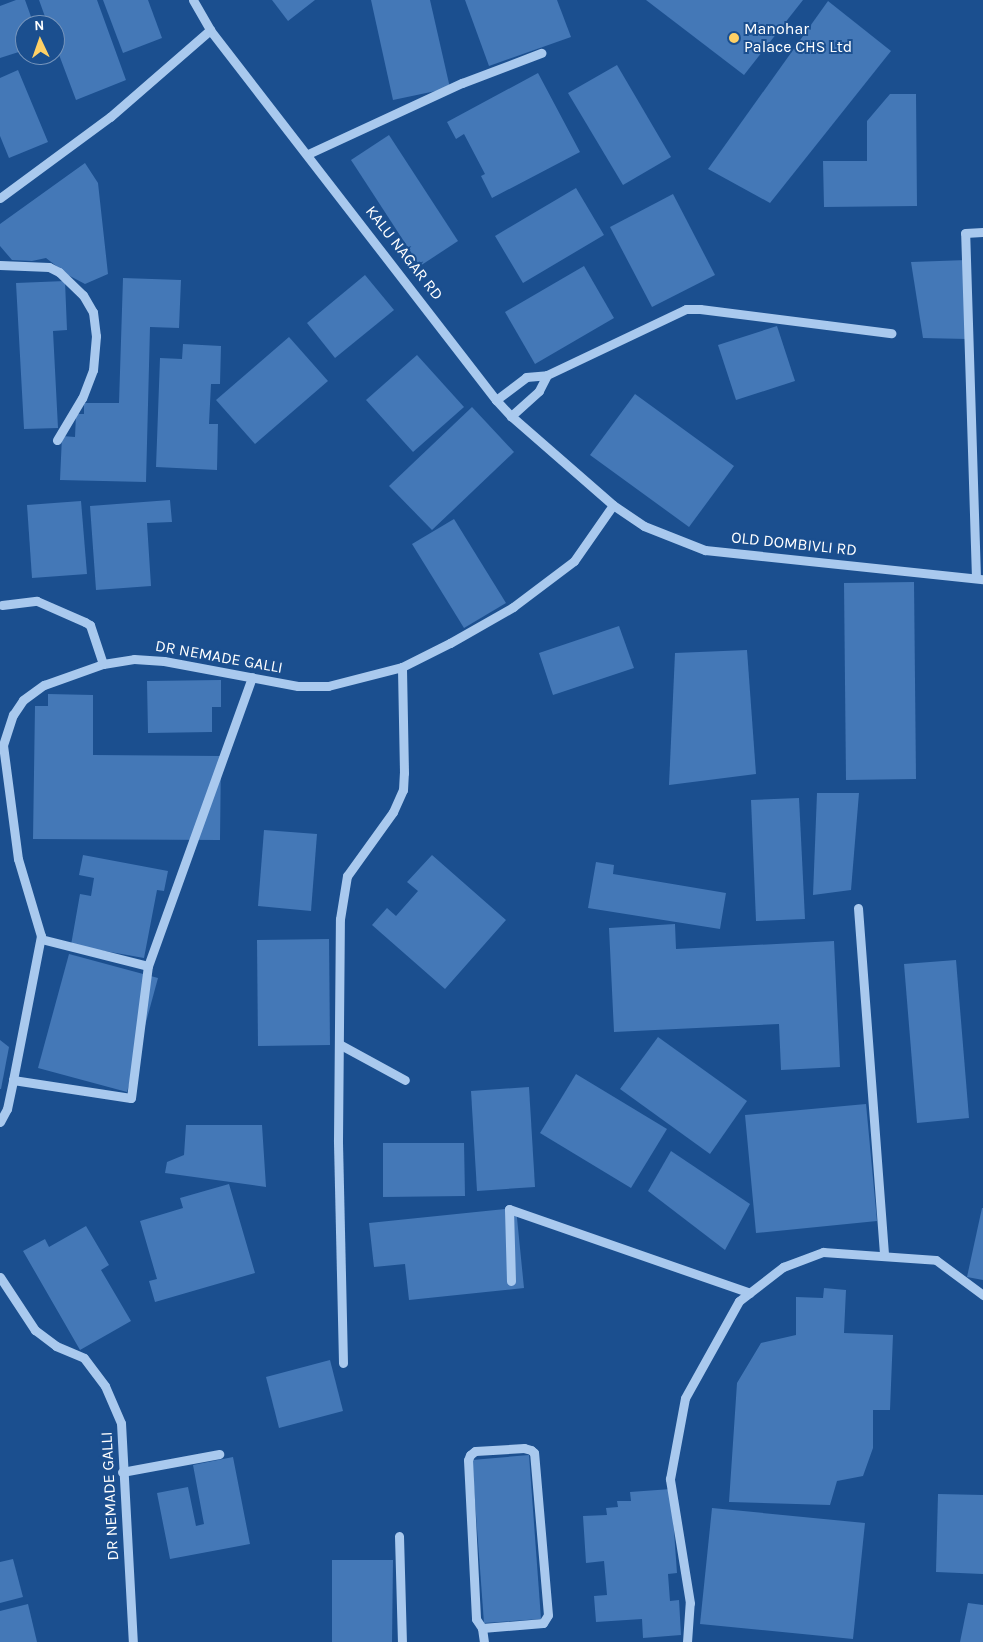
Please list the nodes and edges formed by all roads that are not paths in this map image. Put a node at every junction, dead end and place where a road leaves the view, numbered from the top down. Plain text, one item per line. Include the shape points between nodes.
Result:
1 (194, 0) edge
2 (210, 30) junction
3 (542, 53) dead end
4 (308, 154) junction
5 (0, 198) edge
6 (983, 232) edge
7 (0, 265) edge
8 (892, 333) dead end
9 (547, 375) junction
10 (496, 400) junction
11 (511, 416) junction
12 (57, 440) dead end
13 (613, 505) junction
14 (979, 579) edge
15 (2, 605) dead end
16 (103, 664) junction
17 (402, 667) junction
18 (252, 677) junction
19 (2, 745) edge
20 (858, 908) dead end
21 (41, 939) junction
22 (148, 966) junction
23 (339, 1044) junction
24 (13, 1080) junction
25 (405, 1080) dead end
26 (0, 1122) edge
27 (884, 1256) junction
28 (0, 1277) edge
29 (511, 1281) dead end
30 (750, 1293) junction
31 (983, 1295) edge
32 (343, 1363) dead end
33 (219, 1454) dead end
34 (122, 1472) junction
35 (399, 1536) dead end
36 (482, 1628) junction
37 (133, 1642) edge
38 (402, 1642) edge
39 (484, 1642) edge
40 (687, 1642) edge

1 - 2 street, KALU NAGAR RD
2 - 4 street, KALU NAGAR RD
2 - 5 street via 110,117
3 - 4 street via 462,83
4 - 10 street, KALU NAGAR RD
6 - 14 street via 965,234
7 - 12 street via 49,267 59,272 83,295 93,312 96,336 93,370 82,398
8 - 9 street via 686,309
9 - 10 street via 526,376
9 - 11 street via 539,391
10 - 11 street, KALU NAGAR RD
11 - 13 street, KALU NAGAR RD
13 - 14 street, OLD DOMBIVLI RD via 644,526 705,550
13 - 17 street, DR NEMADE GALLI via 574,561 513,607
15 - 16 street via 37,601 90,625
16 - 18 street, DR NEMADE GALLI via 164,661
16 - 19 street, DR NEMADE GALLI via 44,685 23,700 13,715
17 - 18 street, DR NEMADE GALLI via 328,686 298,686
17 - 23 street via 402,790 393,812 347,876 340,919
18 - 22 street
19 - 21 street, DR NEMADE GALLI via 18,859
20 - 27 street
21 - 22 street
21 - 24 street, DR NEMADE GALLI
22 - 24 street via 131,1098
23 - 25 street
23 - 32 street
24 - 26 street, DR NEMADE GALLI
27 - 30 street via 823,1252 783,1267
27 - 31 street via 936,1260
28 - 34 street, DR NEMADE GALLI via 35,1330 56,1346 84,1358 105,1386 121,1422
29 - 30 street via 510,1209
30 - 40 street via 739,1301 685,1398 670,1479 690,1603
33 - 34 street
34 - 37 street, DR NEMADE GALLI
35 - 38 street
36 - 36 street via 476,1619 468,1460 475,1452 524,1448 534,1453 548,1615 543,1623
36 - 39 street

